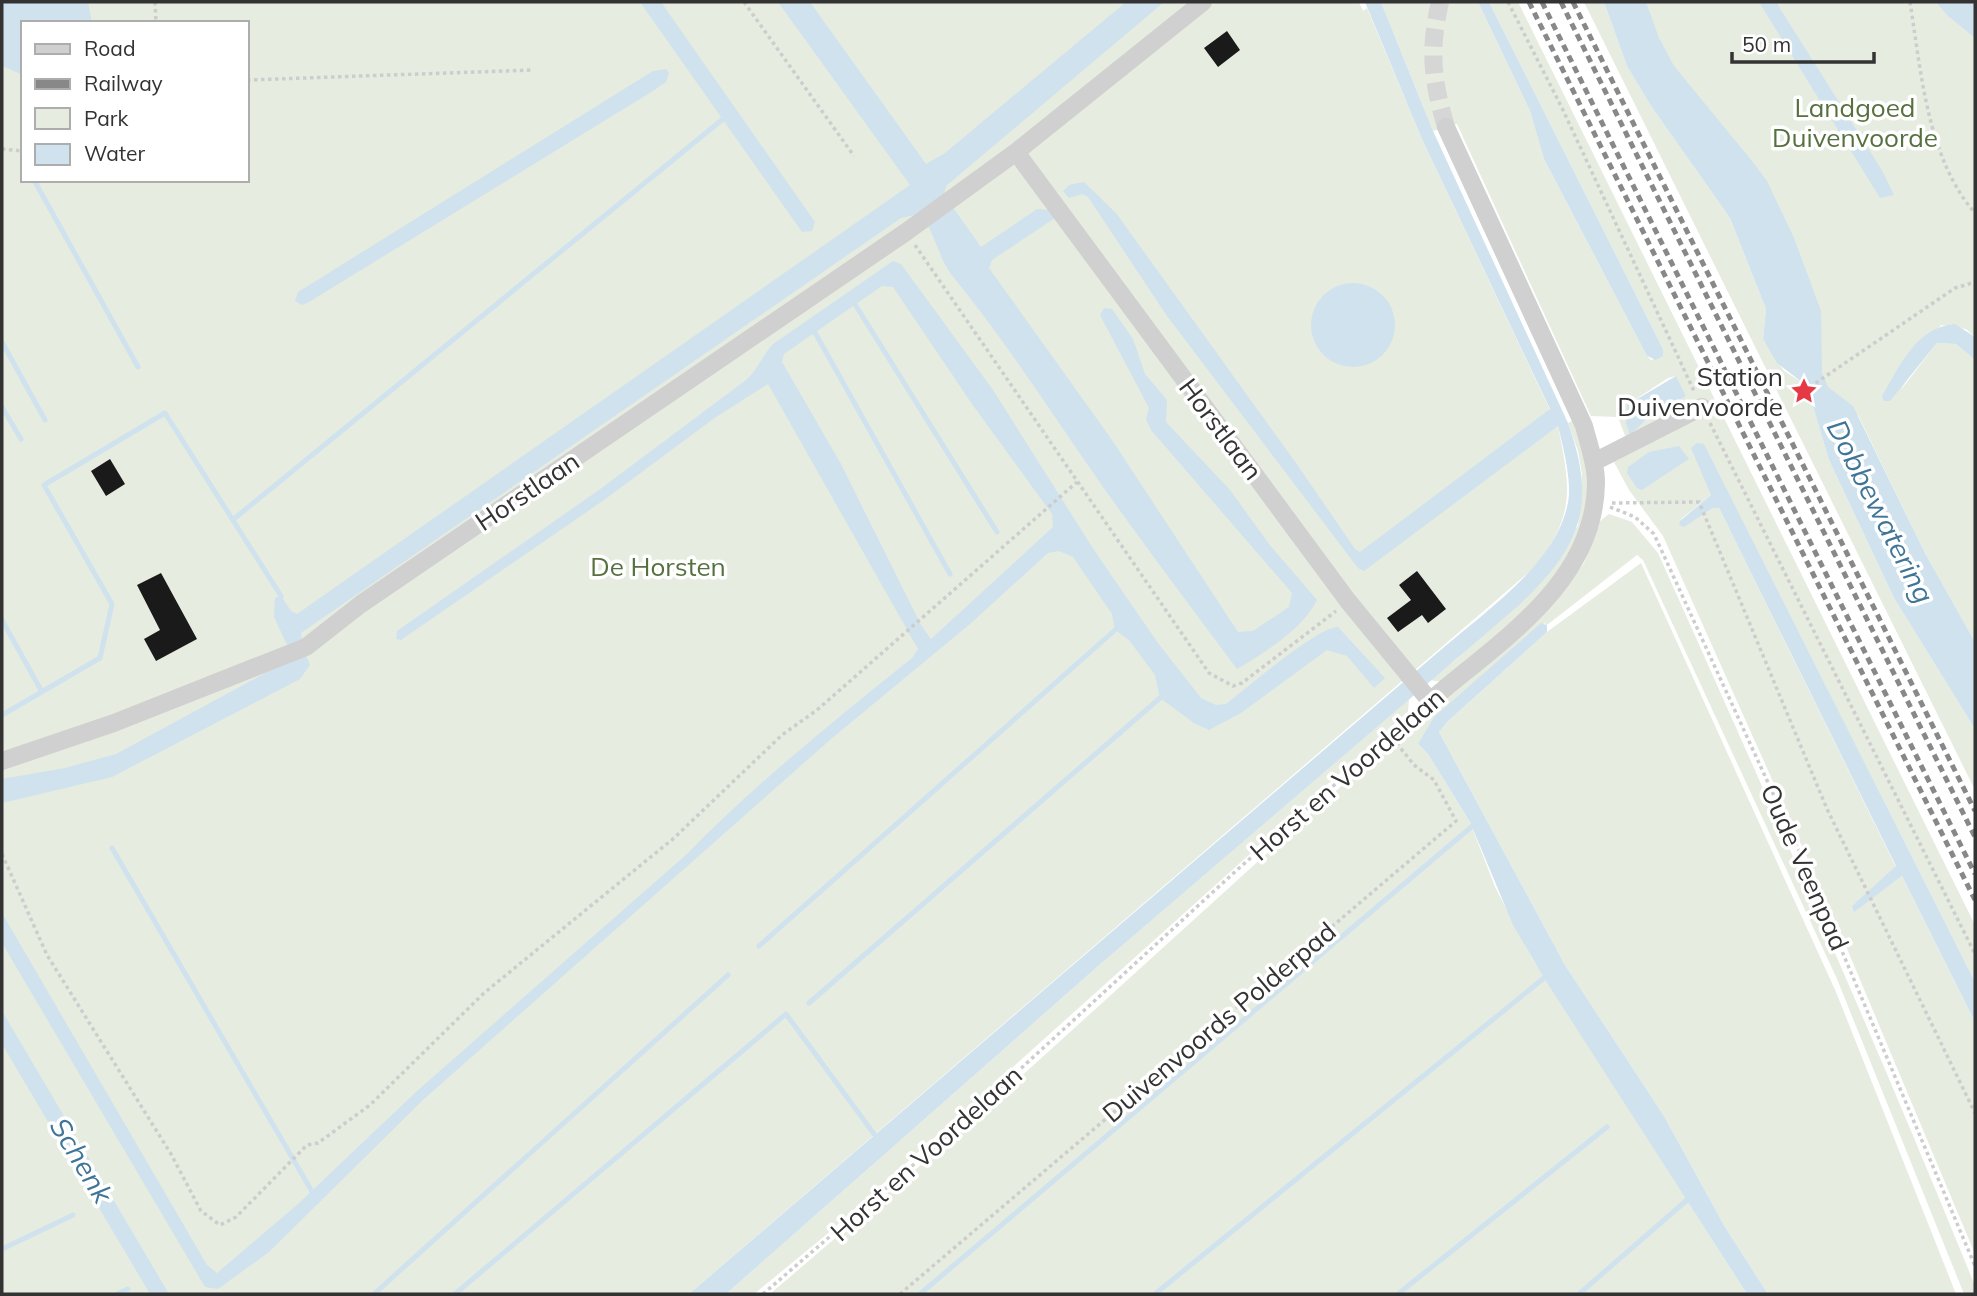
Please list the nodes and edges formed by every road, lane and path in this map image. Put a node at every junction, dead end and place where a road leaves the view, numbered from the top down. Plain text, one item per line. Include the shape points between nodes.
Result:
1 (155, 2) edge
2 (744, 2) edge
3 (1203, 2) edge
4 (1508, 2) edge
5 (1910, 2) edge
6 (156, 21) edge
7 (533, 71) dead end
8 (248, 80) edge
9 (1446, 127) tunnel mouth
10 (2, 149) edge
11 (21, 151) edge
12 (1016, 152) junction
13 (853, 156) dead end
14 (1975, 213) edge
15 (906, 232) junction
16 (1975, 282) edge
17 (1804, 391) dead end
18 (1702, 407) junction
19 (1594, 462) junction
20 (1077, 482) junction
21 (1594, 503) junction
22 (1348, 601) junction
23 (1428, 699) junction
24 (1391, 736) junction
25 (2, 761) edge
26 (2, 854) edge
27 (1975, 954) edge
28 (1975, 1113) edge
29 (1975, 1266) edge
30 (763, 1294) edge
31 (900, 1294) edge

1 - 6 path
2 - 13 path
3 - 12 street, Horstlaan
4 - 18 path
5 - 14 path via 1937,135 1950,176
7 - 8 path
9 - 19 street, Horst en Voordelaan via 1584,426
10 - 11 path
12 - 15 street, Horstlaan
12 - 22 street, Horstlaan
15 - 20 path
15 - 25 street, Horstlaan via 361,604 306,647 114,723
16 - 17 path via 1955,288
18 - 19 street
18 - 27 path
19 - 21 street, Horst en Voordelaan
20 - 22 path via 1209,673 1224,683 1242,683
20 - 26 path via 817,710 782,735 674,838 484,993 370,1105 299,1153 236,1217 220,1225 201,1211 171,1154 47,955
21 - 23 street, Horst en Voordelaan via 1579,554 1548,599
21 - 28 path via 1699,502 1827,809
21 - 29 path, Oude Veenpad via 1635,517 1654,534 1803,859
22 - 23 street, Horstlaan
23 - 24 path, Horst en Voordelaan
24 - 30 path, Horst en Voordelaan via 1238,869 955,1129
24 - 31 path, Duivenvoords Polderpad via 1413,765 1434,779 1456,821

